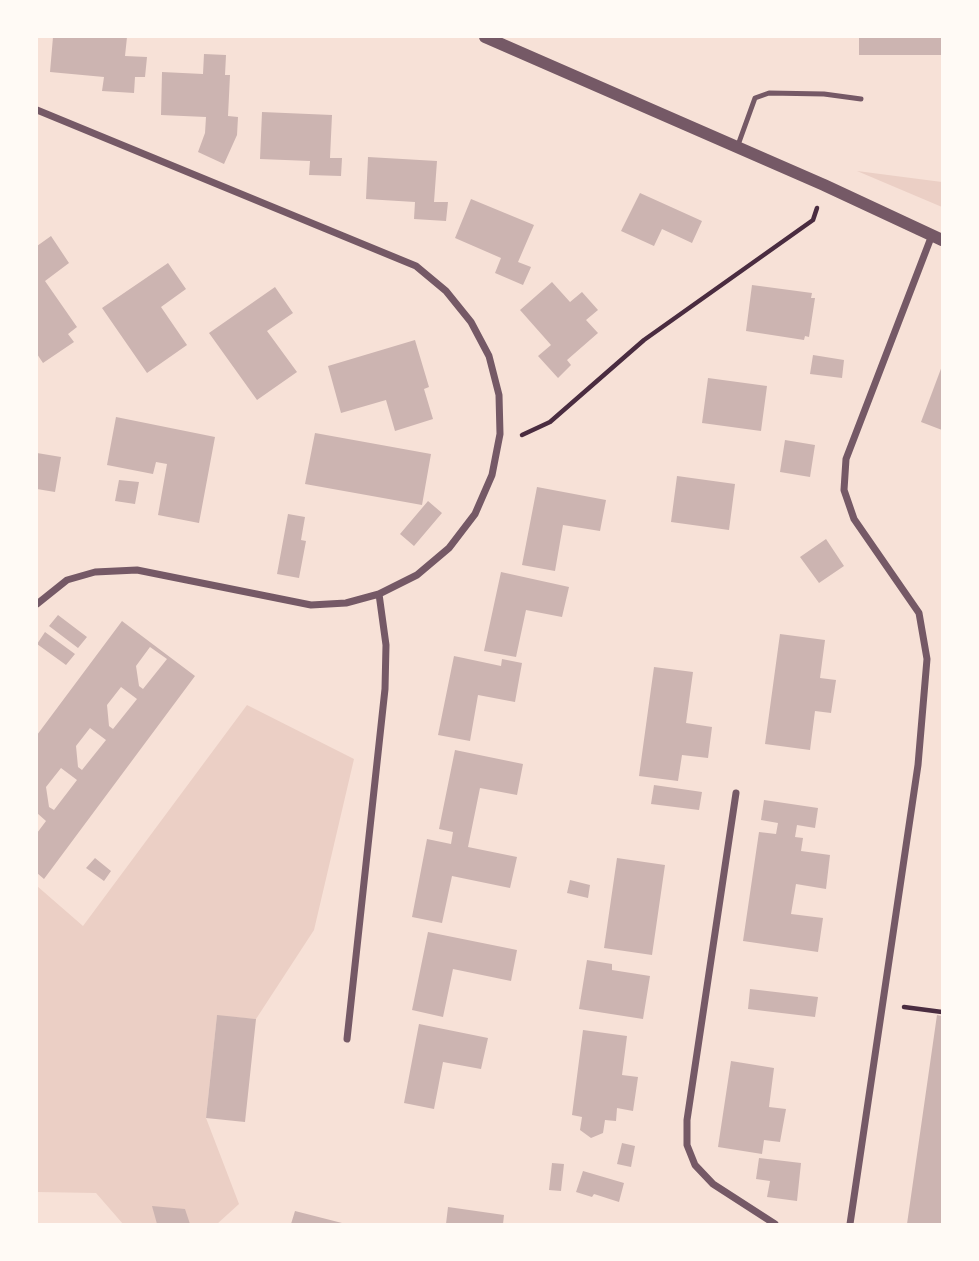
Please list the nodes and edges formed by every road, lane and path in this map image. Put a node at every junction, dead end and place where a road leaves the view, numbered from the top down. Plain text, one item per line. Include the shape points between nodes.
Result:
1 (485, 37) edge
2 (861, 99) dead end
3 (37, 110) edge
4 (737, 148) junction
5 (824, 185) junction
6 (937, 238) edge
7 (500, 434) junction
8 (379, 594) junction
9 (37, 604) edge
10 (736, 793) dead end
11 (883, 1005) junction
12 (942, 1012) edge
13 (347, 1039) dead end
14 (775, 1224) edge
15 (850, 1224) edge

1 - 4 street
2 - 4 lane via 769,93 755,98
3 - 7 street via 416,266 446,291 471,322 489,356 499,395
4 - 5 street
5 - 6 street
5 - 7 path via 813,220 643,340 550,422 526,435
6 - 11 street via 845,469 844,490 854,519 919,613 927,659 918,765
7 - 8 street via 492,475 475,514 450,548 417,575
8 - 9 street via 346,603 311,605 136,570 94,572 68,580
8 - 13 street via 386,645 385,689
10 - 14 street via 687,1145 695,1165 713,1184
11 - 12 path
11 - 15 street

